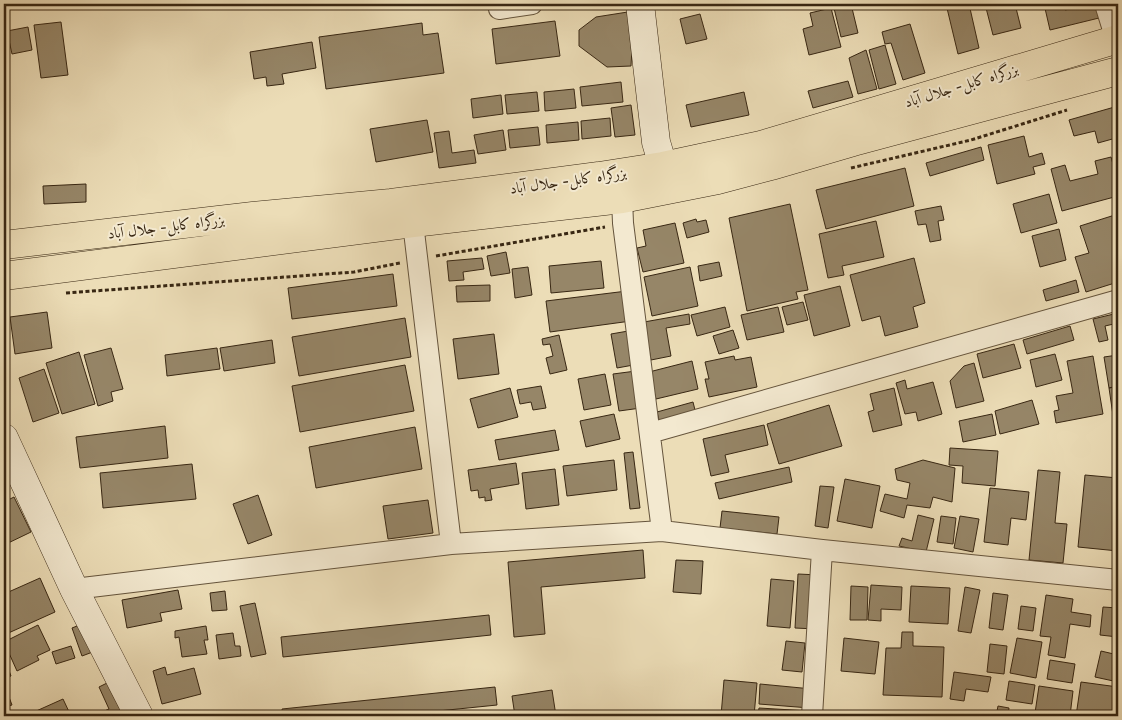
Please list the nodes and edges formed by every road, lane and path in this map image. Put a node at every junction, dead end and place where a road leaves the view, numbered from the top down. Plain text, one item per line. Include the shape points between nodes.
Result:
1 (532, 4) edge
2 (640, 4) edge
3 (1105, 4) edge
4 (499, 9) dead end
5 (1117, 41) edge
6 (1118, 71) edge
7 (663, 166) junction
8 (622, 199) junction
9 (413, 223) junction
10 (4, 245) edge
11 (4, 276) edge
12 (1118, 300) edge
13 (650, 433) junction
14 (4, 438) edge
15 (662, 531) junction
16 (451, 544) junction
17 (822, 550) junction
18 (1118, 580) edge
19 (74, 589) junction
20 (138, 716) edge
21 (812, 716) edge

1 - 4 street
2 - 7 main road via 656,142
3 - 5 street
5 - 7 highway, بزرگراه کابل- جلال آباد via 761,145
6 - 8 highway, بزرگراه کابل- جلال آباد via 718,180
7 - 10 highway, بزرگراه کابل- جلال آباد via 391,203
8 - 9 highway, بزرگراه کابل- جلال آباد
8 - 13 street
9 - 11 highway, بزرگراه کابل- جلال آباد
9 - 16 street
12 - 13 street
13 - 15 street
14 - 19 main road
15 - 16 street
15 - 17 street
16 - 19 street
17 - 18 street
17 - 21 street
19 - 20 main road

